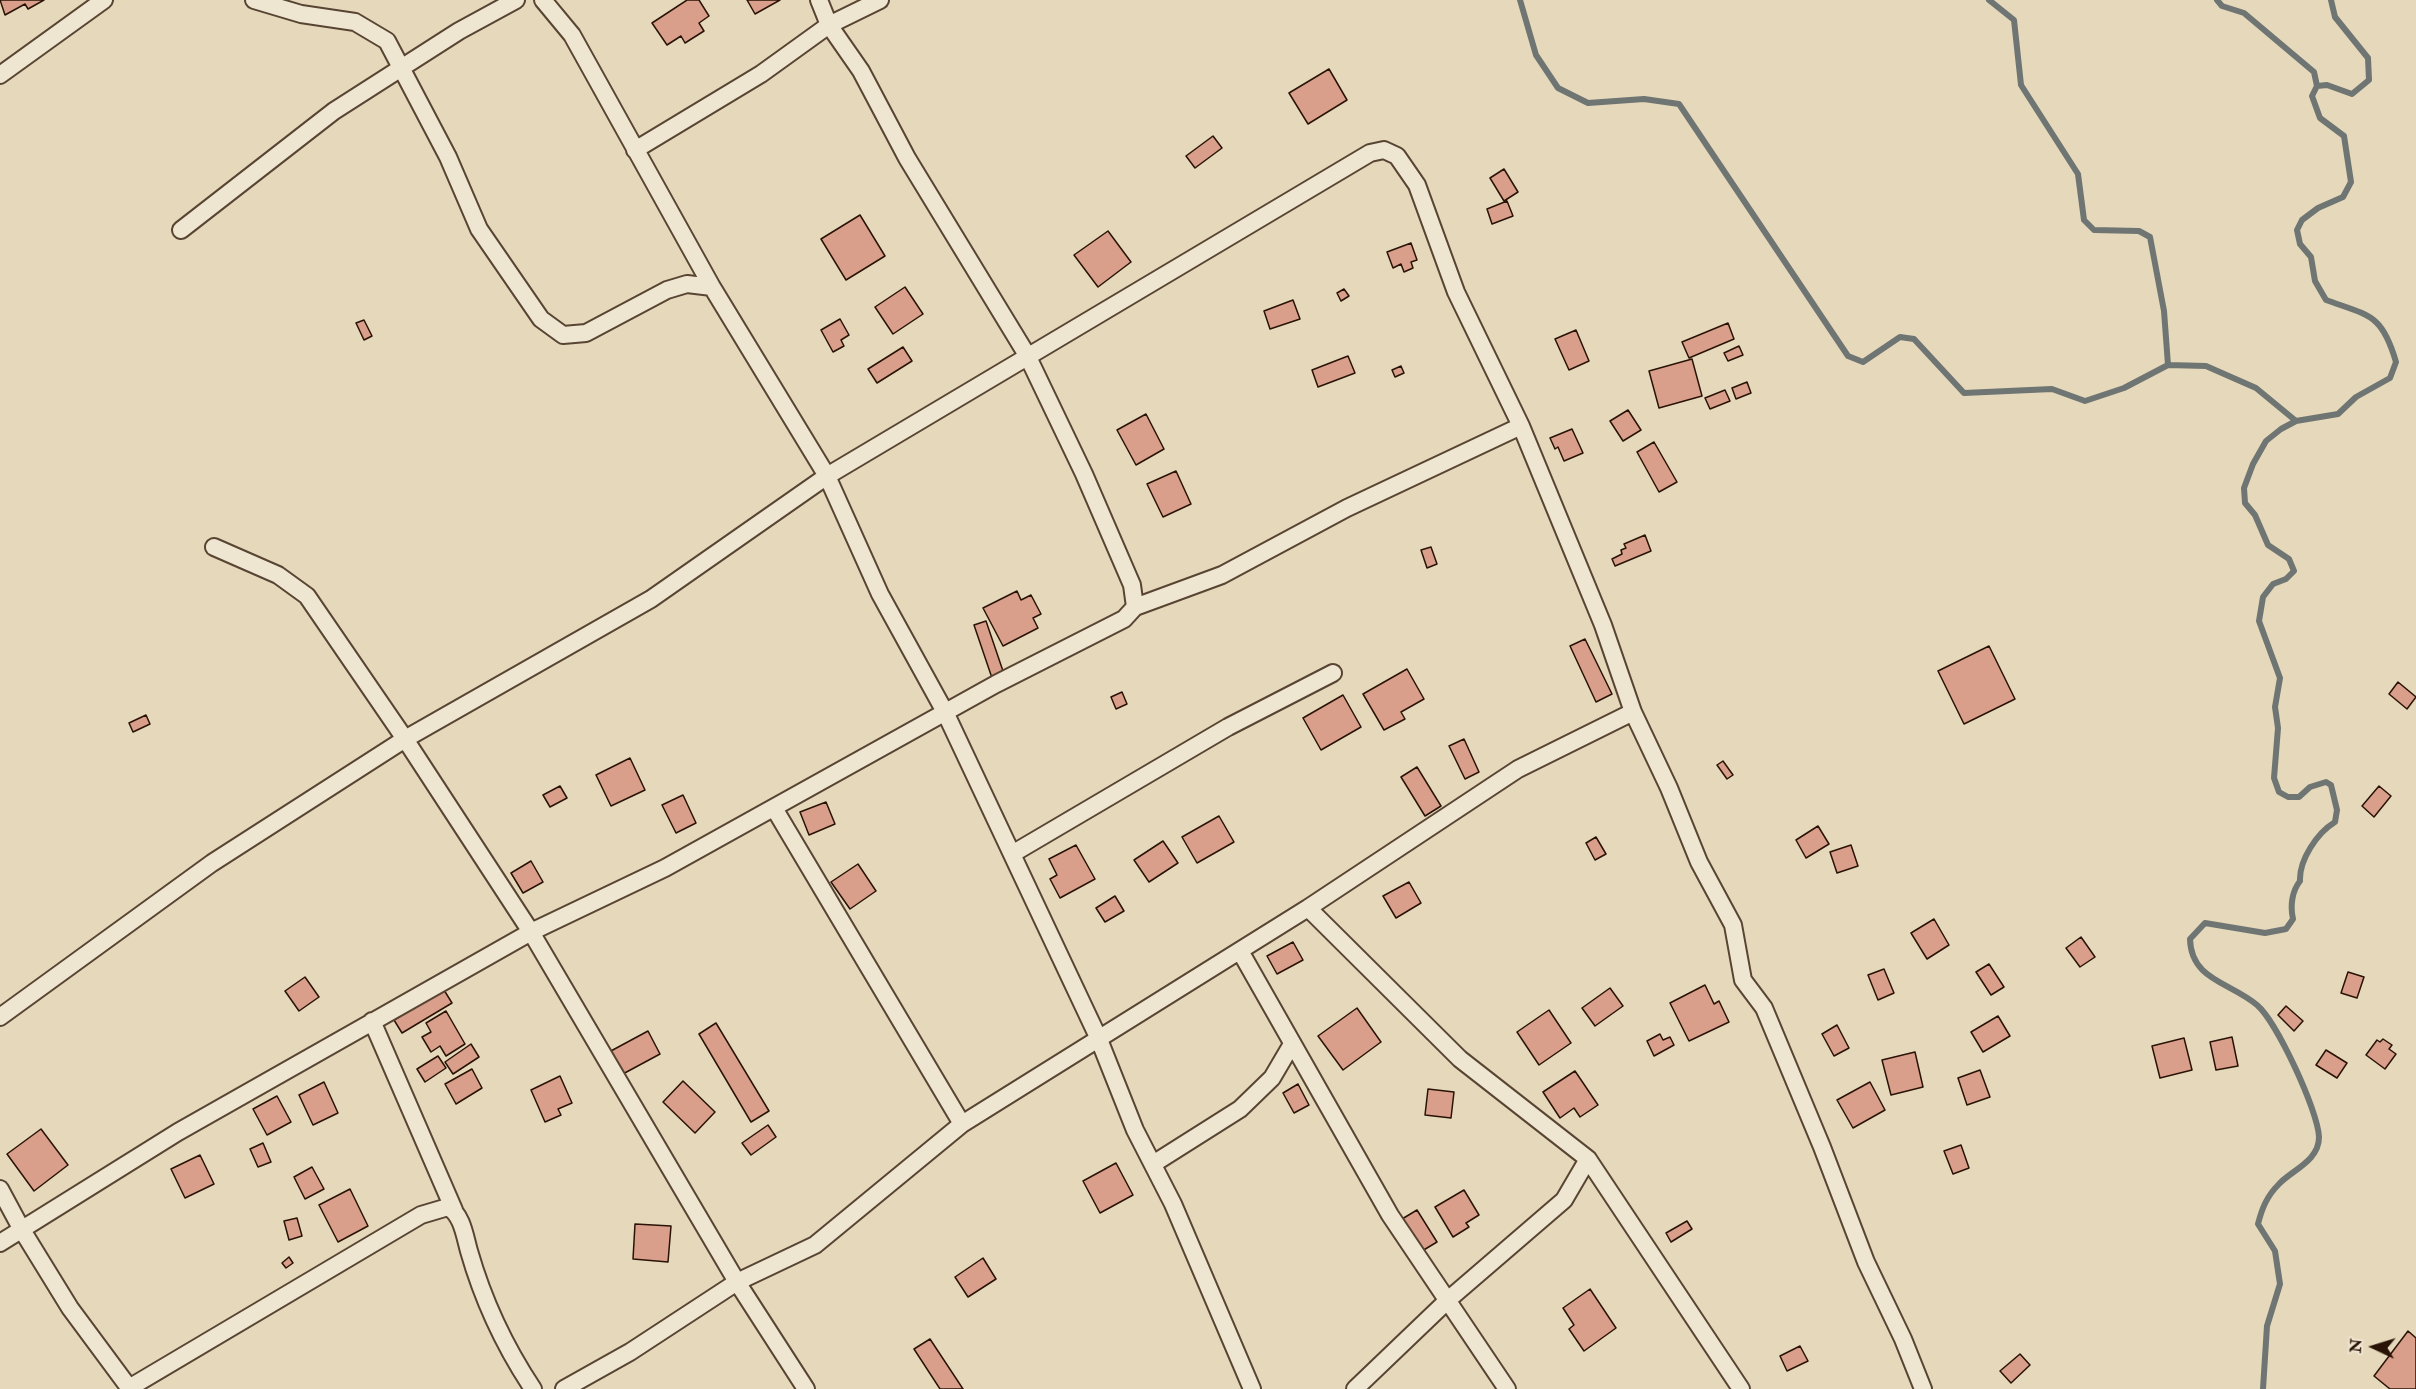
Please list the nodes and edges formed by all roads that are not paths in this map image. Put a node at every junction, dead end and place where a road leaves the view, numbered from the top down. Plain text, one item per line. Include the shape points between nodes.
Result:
1 (104, 0) edge
2 (254, 0) edge
3 (516, 0) edge
4 (543, 0) edge
5 (819, 0) edge
6 (880, 0) edge
7 (829, 25) junction
8 (400, 69) junction
9 (0, 75) edge
10 (635, 150) junction
11 (181, 230) dead end
12 (712, 287) junction
13 (1027, 356) junction
14 (1521, 426) junction
15 (828, 476) junction
16 (214, 547) dead end
17 (1135, 607) junction
18 (1333, 673) dead end
19 (945, 712) junction
20 (1633, 712) junction
21 (405, 739) junction
22 (774, 808) junction
23 (1012, 854) junction
24 (1308, 908) junction
25 (531, 932) junction
26 (1240, 951) junction
27 (0, 1017) edge
28 (372, 1021) junction
29 (1098, 1037) junction
30 (1292, 1044) junction
31 (962, 1124) junction
32 (1588, 1159) junction
33 (1153, 1164) junction
34 (0, 1189) edge
35 (454, 1210) junction
36 (21, 1230) junction
37 (0, 1243) edge
38 (737, 1282) junction
39 (1449, 1299) junction
40 (130, 1389) edge
41 (533, 1389) edge
42 (564, 1389) edge
43 (806, 1389) edge
44 (1252, 1389) edge
45 (1355, 1389) edge
46 (1507, 1389) edge
47 (1741, 1389) edge
48 (1923, 1389) edge

1 - 9 street
2 - 8 street via 301,15 355,22 387,41
3 - 8 street via 459,30
4 - 10 street via 572,35
5 - 7 street
6 - 7 street
7 - 10 street via 761,74
7 - 13 street via 861,70 907,158
8 - 11 street via 334,111
8 - 12 street via 448,157 478,229 541,319 563,335 586,333 667,290 687,284
10 - 12 street
12 - 15 street
13 - 14 street via 1370,153 1384,150 1397,156 1417,185 1456,292
13 - 15 street
13 - 17 street via 1132,585
14 - 17 street via 1347,508 1222,574
14 - 20 street via 1603,625
15 - 19 street via 880,594
15 - 21 street via 651,599
16 - 21 street via 278,575 307,596
17 - 19 street via 1124,619
18 - 23 street via 1228,728
19 - 22 street
19 - 23 street
20 - 24 street via 1518,769
20 - 48 street via 1699,862 1733,925 1743,981 1764,1008 1866,1262
21 - 25 street
21 - 27 street via 212,863
22 - 25 street via 665,868
22 - 31 street
23 - 29 street
24 - 26 street
24 - 32 street via 1460,1059
25 - 28 street
25 - 38 street
26 - 29 street
26 - 30 street
28 - 35 street
28 - 36 street via 178,1132
29 - 31 street
29 - 33 street via 1134,1130
30 - 33 street via 1272,1078 1239,1109
30 - 39 street via 1390,1215
31 - 38 street via 815,1245
32 - 39 street via 1564,1200
32 - 47 street
33 - 44 street
34 - 36 street
35 - 40 street via 448,1207 421,1215
35 - 41 street via 478,1285
36 - 37 street
36 - 40 street via 69,1308
38 - 42 street via 630,1352
38 - 43 street
39 - 45 street
39 - 46 street

